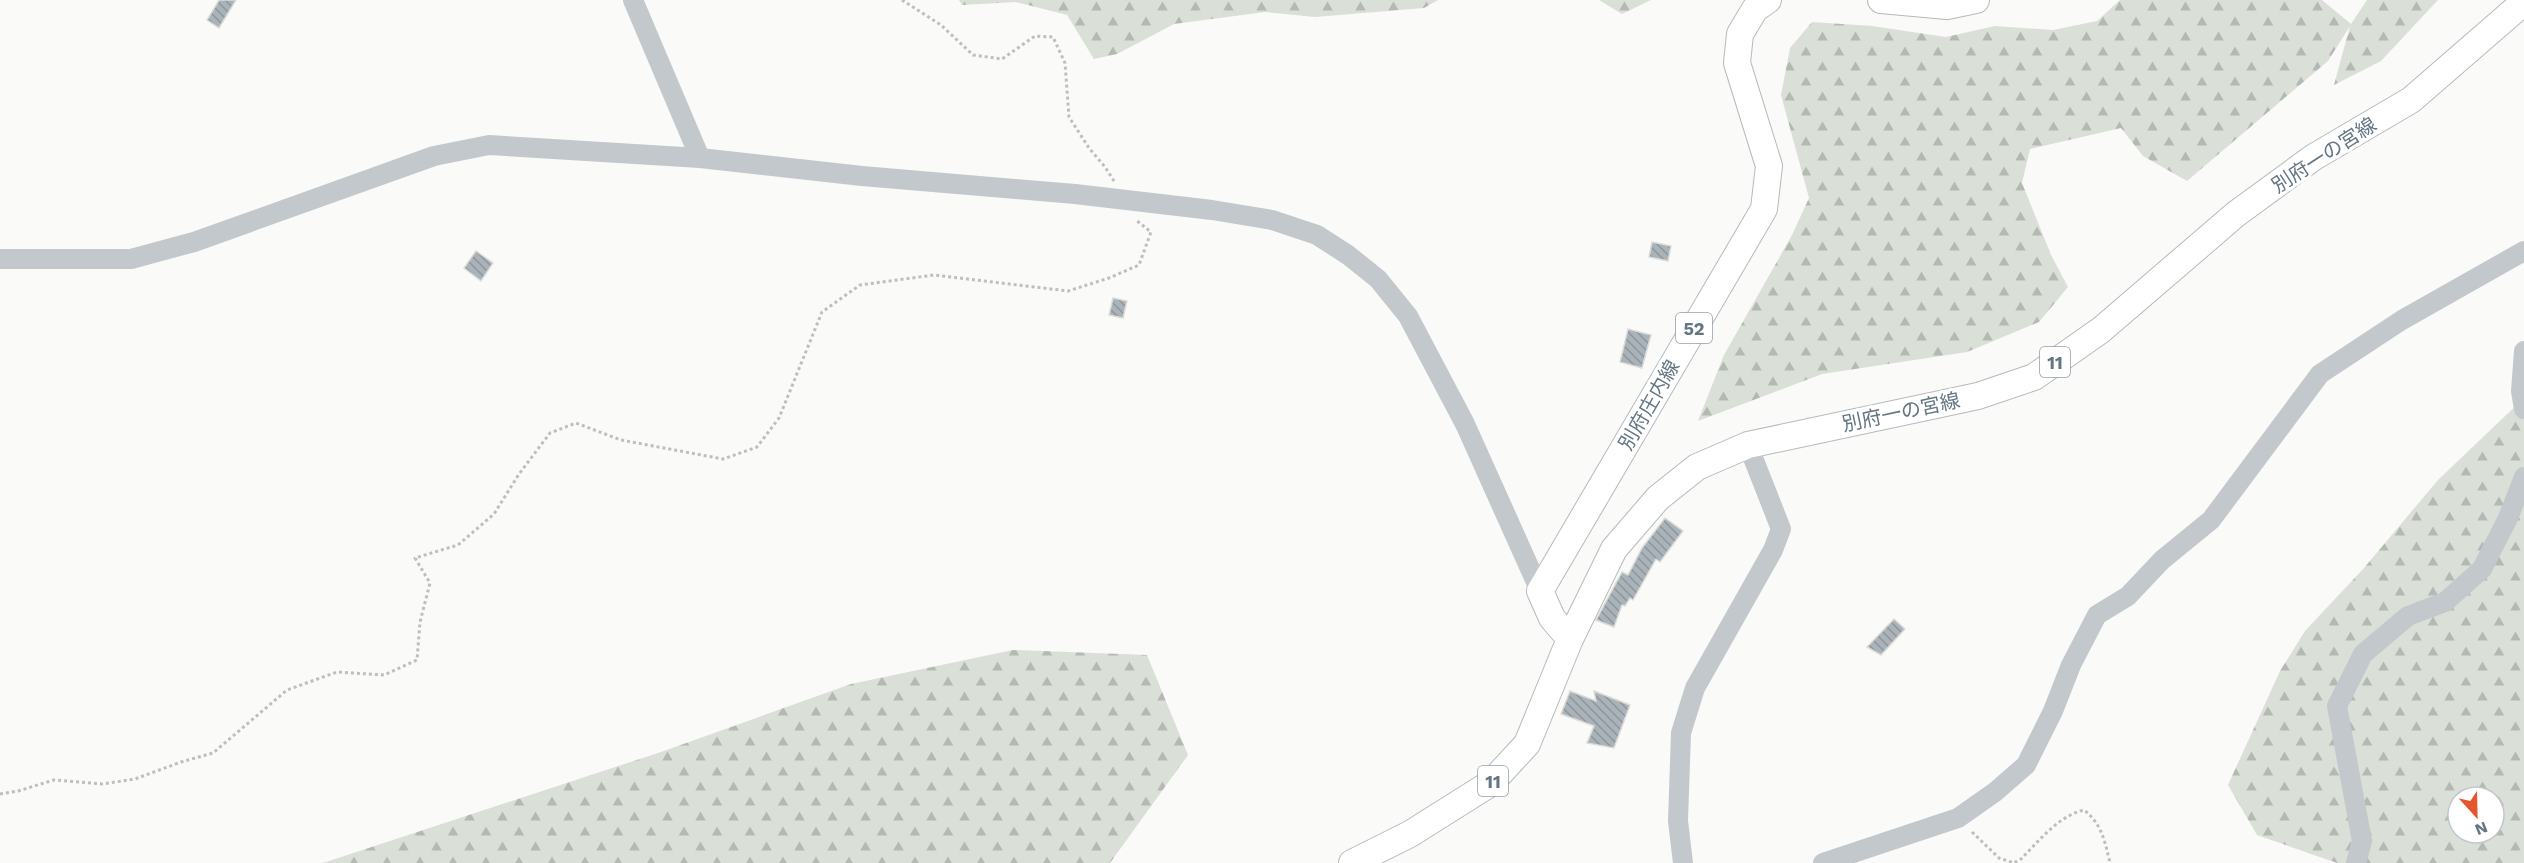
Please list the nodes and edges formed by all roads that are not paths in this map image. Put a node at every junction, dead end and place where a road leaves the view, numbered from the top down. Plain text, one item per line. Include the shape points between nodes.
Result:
1 (633, 0) edge
2 (1768, 0) edge
3 (1881, 0) edge
4 (1976, 0) edge
5 (2524, 2) edge
6 (700, 158) junction
7 (2524, 251) edge
8 (0, 259) edge
9 (2524, 351) edge
10 (2524, 409) edge
11 (1749, 445) junction
12 (2524, 477) edge
13 (1540, 591) junction
14 (1570, 639) junction
15 (1352, 863) edge
16 (1683, 863) edge
17 (1823, 863) edge
18 (2356, 863) edge

1 - 6 street
2 - 13 main road, 別府庄内線 / 52 via 1755,9 1740,34 1737,63 1769,166 1764,209
3 - 4 main road via 1947,6
5 - 11 main road, 別府一の宮線 / 11 via 2411,100 2305,163 2236,214 2101,330 2034,376 1978,396
6 - 8 street via 489,146 434,156 194,242 131,259
6 - 13 street via 1212,210 1272,220 1317,236 1378,279 1408,316 1465,424
7 - 17 street via 2402,320 2320,374 2211,520 2162,560 2128,596 2097,615 2026,765 1958,818
9 - 10 street
11 - 14 main road, 別府一の宮線 / 11 via 1697,467 1658,498 1614,549
11 - 16 street via 1782,529 1695,688 1681,733 1678,821
12 - 18 street via 2482,569 2445,602 2408,616 2363,654 2337,706 2362,841
13 - 14 main road via 1552,618
14 - 15 main road, 別府一の宮線 / 11 via 1527,744 1491,783 1410,834

